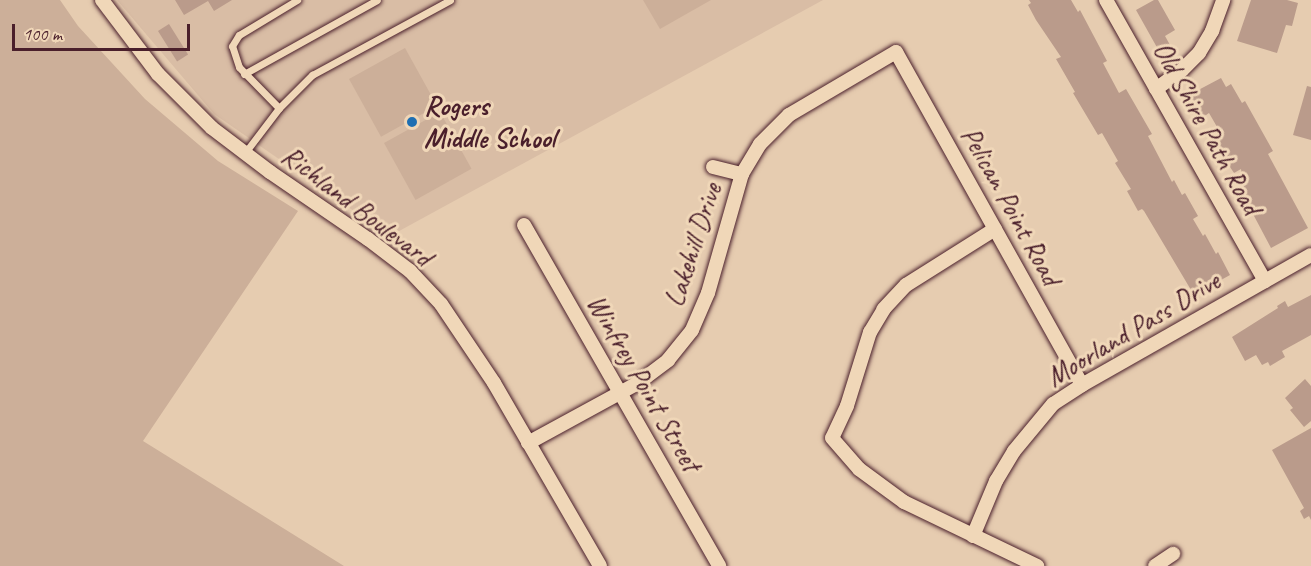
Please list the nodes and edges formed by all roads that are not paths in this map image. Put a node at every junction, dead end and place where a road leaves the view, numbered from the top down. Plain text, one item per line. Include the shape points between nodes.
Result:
1 (297, 0) edge
2 (377, 0) edge
3 (450, 0) edge
4 (1106, 0) edge
5 (1223, 0) edge
6 (104, 2) edge
7 (896, 52) joint
8 (244, 74) junction
9 (1156, 89) junction
10 (279, 108) junction
11 (244, 154) junction
12 (713, 167) dead end
13 (742, 174) junction
14 (524, 225) dead end
15 (995, 230) junction
16 (1311, 255) edge
17 (1265, 281) junction
18 (1082, 385) junction
19 (620, 393) junction
20 (528, 443) junction
21 (973, 536) junction
22 (1173, 554) dead end
23 (600, 566) edge
24 (719, 566) edge
25 (1037, 566) edge
26 (1155, 566) edge

1 - 8 lane via 239,34 232,46
2 - 8 lane
3 - 10 lane via 312,75
4 - 9 street, Old Shire Path Road
5 - 9 street via 1199,53
6 - 11 street, Richland Boulevard via 177,94
7 - 13 street, Lakehill Drive via 789,115 760,144
7 - 15 street, Pelican Point Road
8 - 10 lane
9 - 17 street, Old Shire Path Road
10 - 11 lane
11 - 20 street, Richland Boulevard via 410,271 467,339
12 - 13 street
13 - 19 street, Lakehill Drive via 708,293 692,330 668,360
14 - 19 street, Winfrey Point Street
15 - 18 street, Pelican Point Road
15 - 21 street via 915,279 884,309 870,332 847,406 832,438 878,485
16 - 17 street, Moorland Pass Drive
17 - 18 street, Moorland Pass Drive
18 - 21 street, Moorland Pass Drive via 1053,404 1014,451 996,481
19 - 20 street, Lakehill Drive
19 - 24 street, Winfrey Point Street
20 - 23 street, Richland Boulevard
21 - 25 street
22 - 26 street

